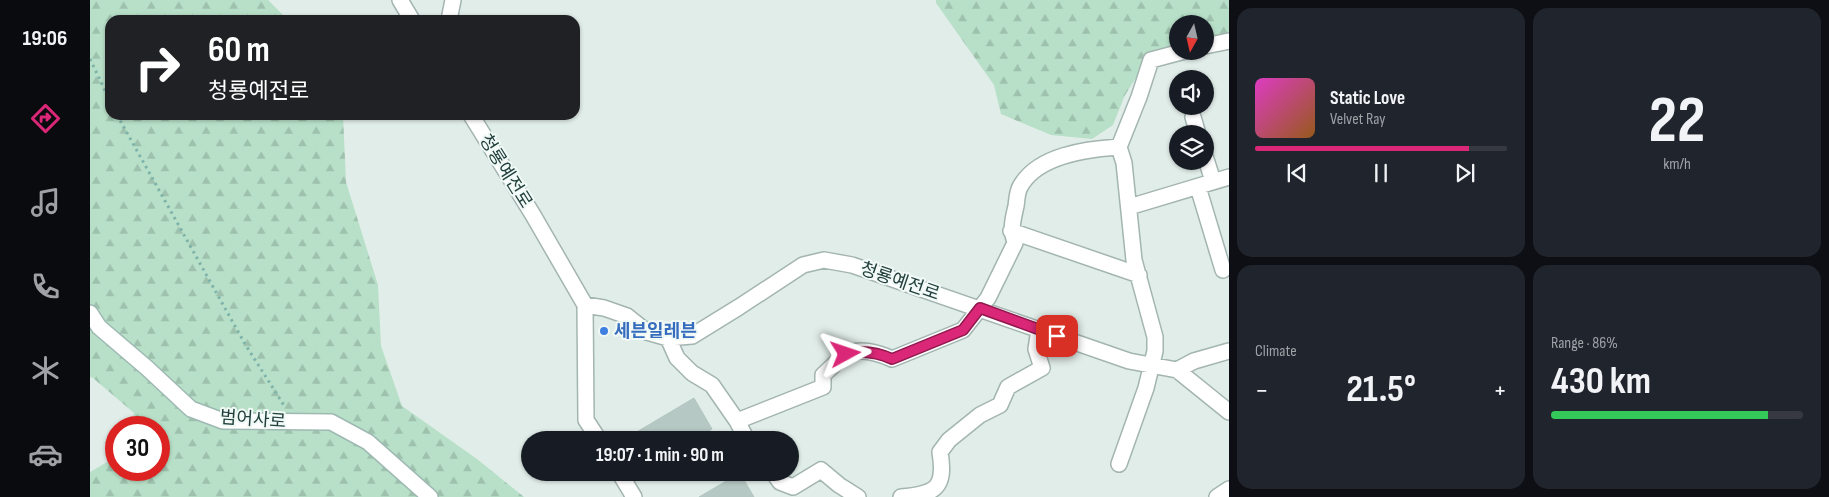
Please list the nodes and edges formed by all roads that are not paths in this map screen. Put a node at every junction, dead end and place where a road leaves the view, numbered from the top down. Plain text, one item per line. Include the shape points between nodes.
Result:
1 (400, 0) edge
2 (453, 0) edge
3 (409, 15) edge
4 (450, 15) edge
5 (1229, 41) edge
6 (1214, 44) edge
7 (1169, 55) edge
8 (1193, 117) dead end
9 (474, 120) edge
10 (1195, 125) edge
11 (1119, 147) junction
12 (1209, 170) edge
13 (1229, 177) edge
14 (1213, 181) junction
15 (1198, 187) junction
16 (1128, 207) junction
17 (1011, 231) junction
18 (1223, 270) dead end
19 (1139, 275) junction
20 (586, 305) junction
21 (980, 308) junction
22 (90, 313) edge
23 (1039, 329) junction
24 (668, 338) junction
25 (1229, 351) edge
26 (1152, 365) junction
27 (1177, 370) junction
28 (1229, 412) edge
29 (737, 421) junction
30 (593, 431) edge
31 (742, 431) edge
32 (1119, 464) dead end
33 (624, 481) edge
34 (779, 481) edge
35 (1229, 489) edge
36 (430, 497) edge
37 (634, 497) edge
38 (858, 497) edge
39 (901, 497) edge
40 (1217, 497) edge

1 - 3 street
2 - 4 street
5 - 6 street
7 - 11 street via 1151,60
8 - 10 street
9 - 20 street, 청룡예전로
11 - 16 street via 1124,163
11 - 17 street via 1091,149 1058,157 1031,173 1019,188
12 - 14 street
13 - 14 street
14 - 15 street
15 - 16 street
15 - 18 street
16 - 19 street via 1134,260
17 - 19 street
17 - 21 street via 1015,243
19 - 26 street via 1155,337
20 - 24 street, 청룡예전로 via 627,316 647,332
20 - 30 street via 586,420
21 - 23 street, 청룡예전로
21 - 24 street, 청룡예전로 via 852,265 824,260 803,265 692,336
21 - 29 street via 963,330 892,359 878,352 846,354 823,375 823,387
22 - 36 street, 범어사로 via 99,327 191,409 223,421 331,422 368,442
23 - 26 street, 청룡예전로 via 1129,361
23 - 39 street via 1036,349 1042,368 1008,386 1000,405 980,415 950,440 940,452 942,480 935,490
24 - 29 street via 677,358 692,373 712,385
25 - 27 street via 1194,361
26 - 27 street, 청룡예전로
26 - 32 street
27 - 28 street
29 - 31 street
33 - 37 street
34 - 38 street via 793,487 821,470
35 - 40 street

